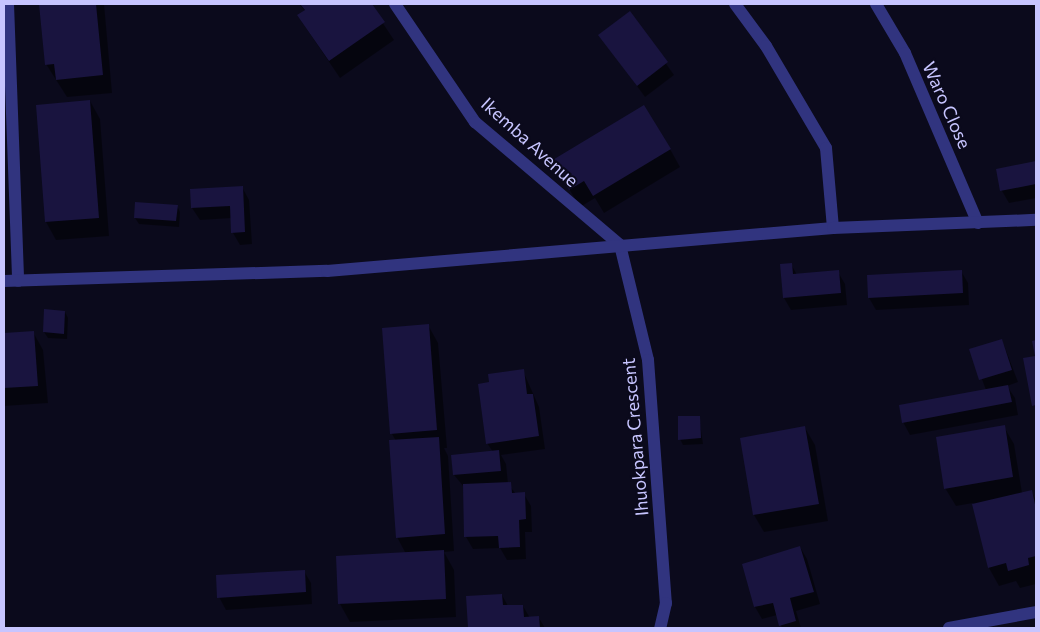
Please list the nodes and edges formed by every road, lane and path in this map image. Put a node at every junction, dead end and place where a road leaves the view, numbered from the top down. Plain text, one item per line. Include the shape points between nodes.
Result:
1 (8, 4) edge
2 (395, 4) edge
3 (735, 4) edge
4 (876, 4) edge
5 (1036, 220) edge
6 (978, 223) junction
7 (833, 228) junction
8 (620, 246) junction
9 (4, 281) edge
10 (18, 281) junction
11 (1036, 612) edge
12 (660, 628) edge
13 (949, 628) edge

1 - 10 street
2 - 8 street, Ikemba Avenue via 475,122
3 - 7 street via 766,46 826,148
4 - 6 street, Waro Close via 905,53
5 - 6 street
6 - 7 street
7 - 8 street
8 - 10 street via 327,271
8 - 12 street, Ihuokpara Crescent via 648,360 666,603
9 - 10 street
11 - 13 street

